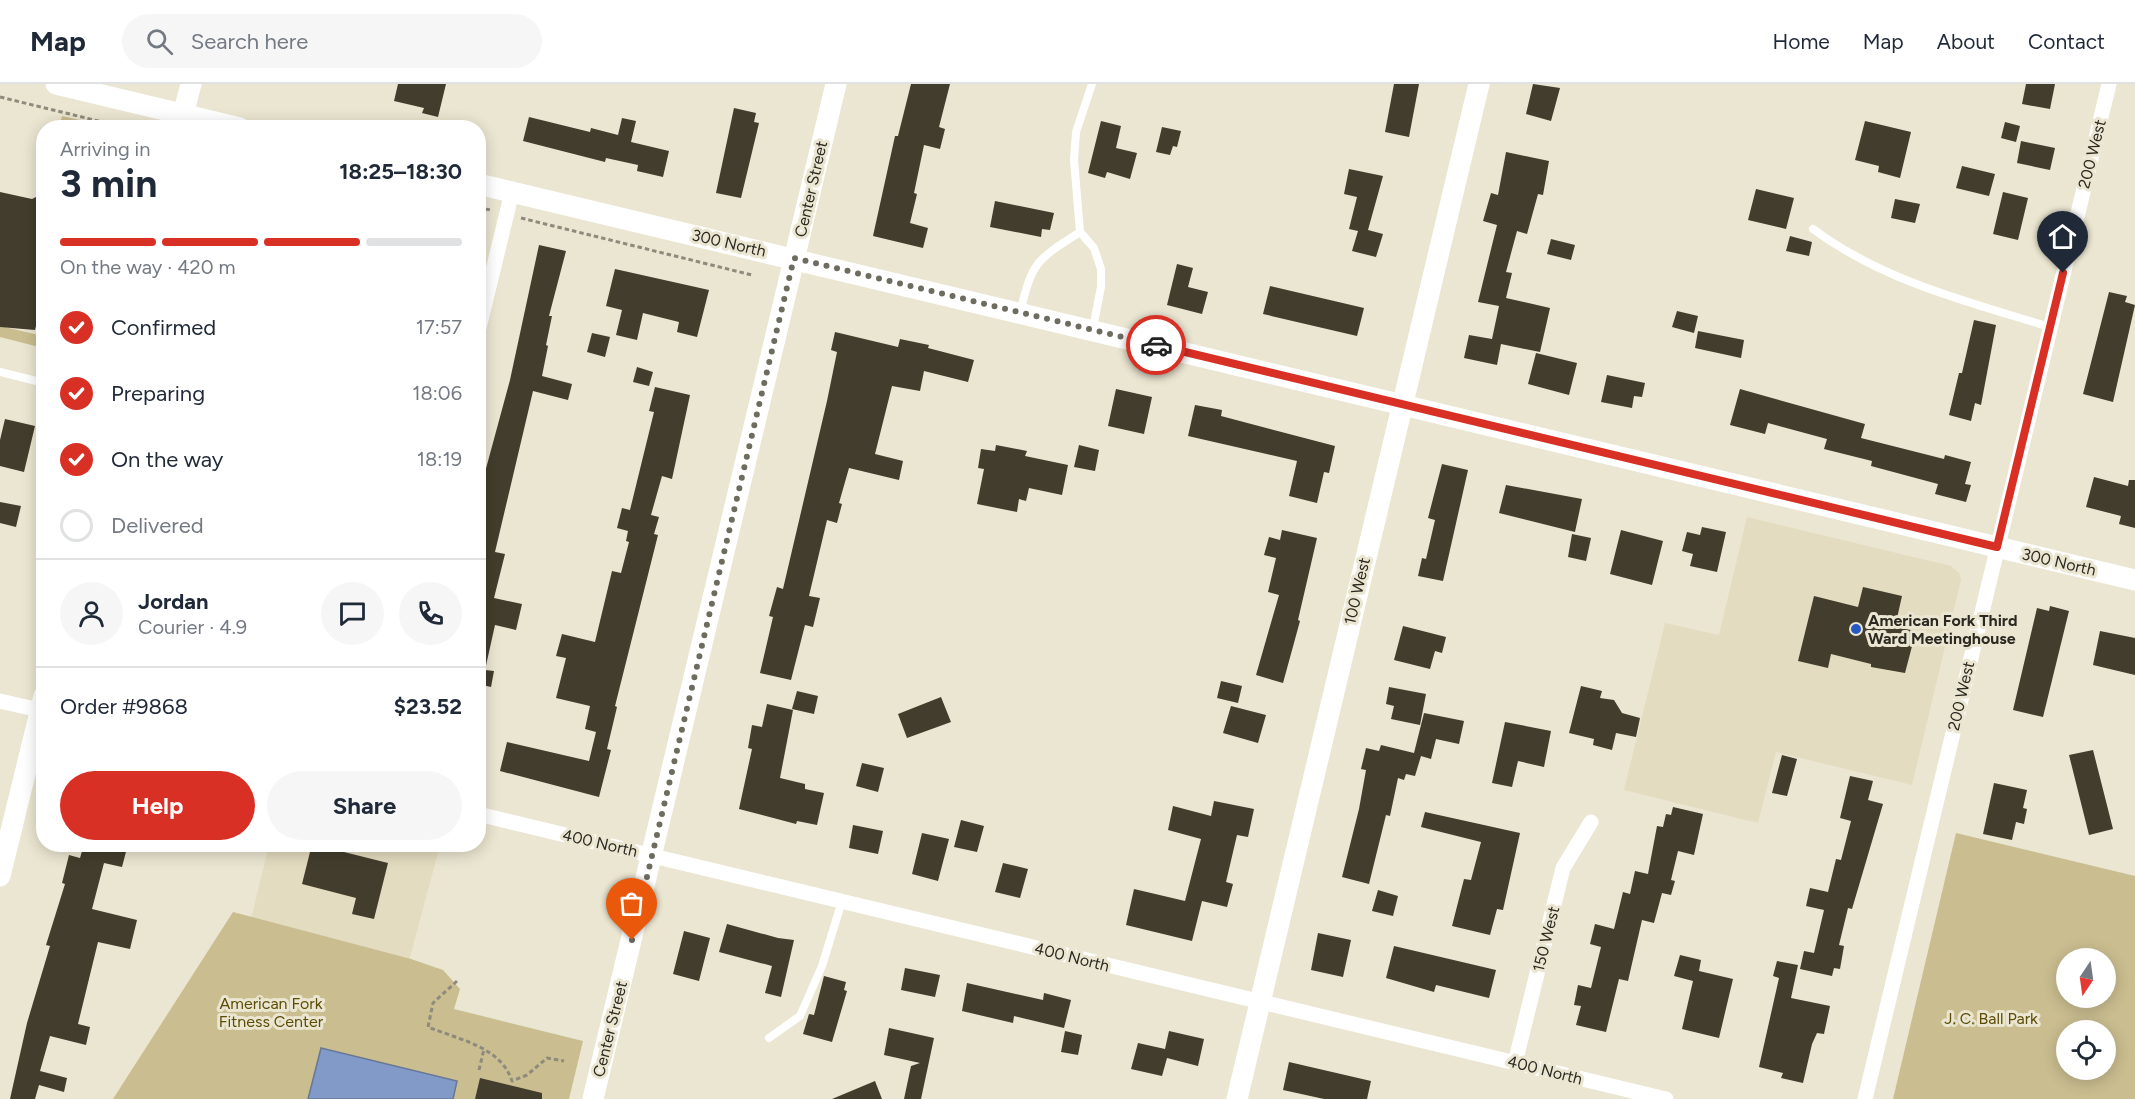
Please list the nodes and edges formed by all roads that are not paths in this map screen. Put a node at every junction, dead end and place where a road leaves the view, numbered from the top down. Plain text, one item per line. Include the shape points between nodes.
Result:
1 (56, 84) edge
2 (191, 84) edge
3 (836, 84) edge
4 (1092, 84) edge
5 (1479, 84) edge
6 (2109, 84) edge
7 (179, 120) edge
8 (182, 120) edge
9 (486, 186) edge
10 (512, 192) junction
11 (1813, 229) dead end
12 (1080, 232) junction
13 (794, 258) junction
14 (486, 299) edge
15 (1020, 313) junction
16 (2050, 327) junction
17 (1093, 330) junction
18 (0, 372) edge
19 (36, 381) edge
20 (1401, 404) junction
21 (1997, 547) junction
22 (2135, 580) edge
23 (0, 701) edge
24 (36, 705) edge
25 (36, 730) edge
26 (486, 816) edge
27 (1591, 822) dead end
28 (651, 855) junction
29 (0, 876) edge
30 (842, 901) junction
31 (1260, 1002) junction
32 (769, 1038) dead end
33 (1515, 1063) junction
34 (593, 1099) edge
35 (1237, 1099) edge
36 (1666, 1099) edge
37 (1864, 1099) edge

1 - 7 street
2 - 8 street
3 - 13 street, Center Street
4 - 12 lane via 1076,132 1074,160
5 - 20 street, 100 West
6 - 16 street, 200 West
9 - 10 street, 300 North
10 - 13 street, 300 North
10 - 14 street
11 - 16 lane via 1840,249 1911,284
12 - 15 lane via 1034,266
12 - 17 lane via 1094,248 1101,269
13 - 15 street, 300 North
13 - 28 street, Center Street
15 - 17 street, 300 North
16 - 21 street, 200 West
17 - 20 street, 300 North
18 - 19 lane
20 - 21 street, 300 North
20 - 31 street, 100 West
21 - 22 street, 300 North
21 - 37 street, 200 West
23 - 24 street
25 - 29 street
26 - 28 street, 400 North
27 - 33 street, 150 West via 1563,868
28 - 30 street, 400 North
28 - 34 street, Center Street
30 - 31 street, 400 North
30 - 32 lane via 822,966 800,1016
31 - 33 street, 400 North
31 - 35 street, 100 West
33 - 36 street, 400 North

